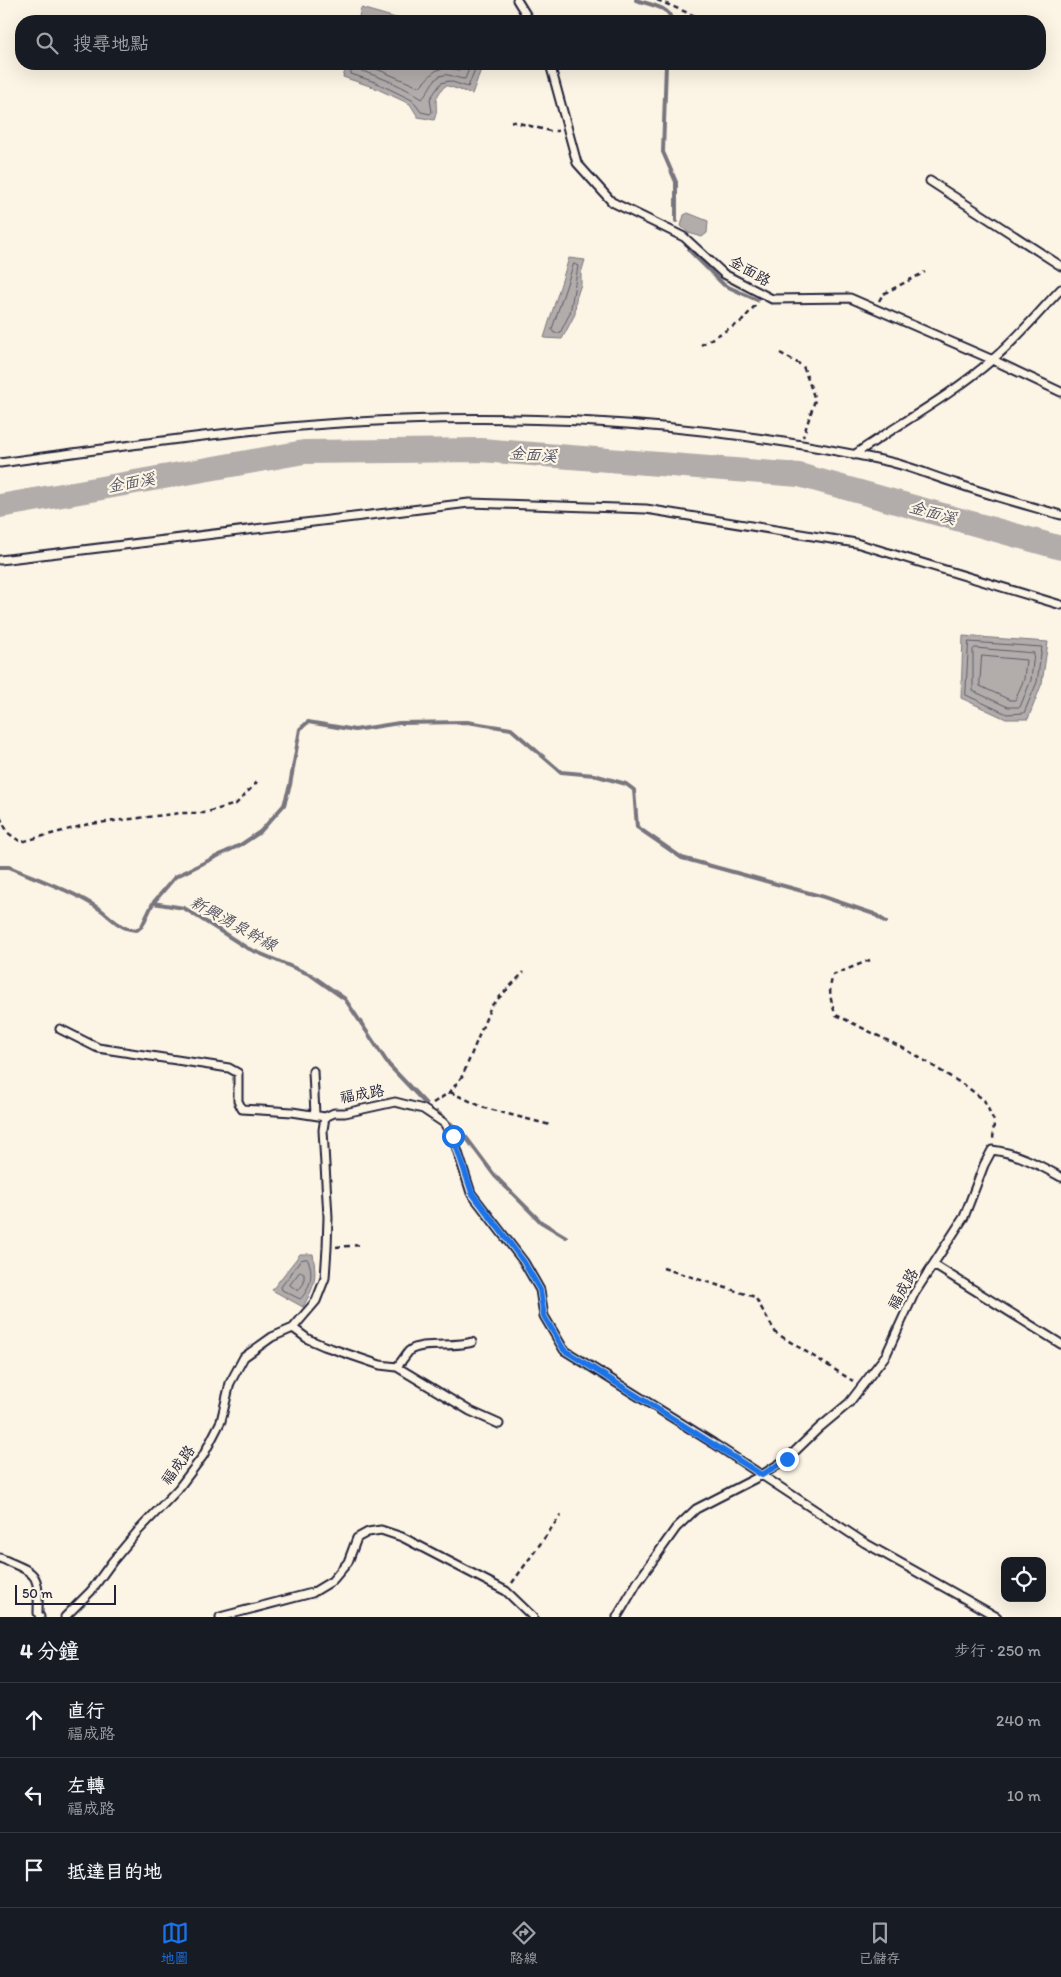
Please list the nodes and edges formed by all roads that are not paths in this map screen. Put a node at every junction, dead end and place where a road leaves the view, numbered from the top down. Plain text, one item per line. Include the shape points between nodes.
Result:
1 (517, 0) edge
2 (526, 15) edge
3 (552, 70) edge
4 (930, 181) dead end
5 (1061, 266) edge
6 (1061, 289) edge
7 (993, 360) junction
8 (1061, 392) edge
9 (854, 455) junction
10 (0, 463) edge
11 (1061, 515) edge
12 (0, 560) edge
13 (1061, 605) edge
14 (60, 1029) dead end
15 (313, 1071) dead end
16 (315, 1116) junction
17 (325, 1117) junction
18 (1061, 1177) edge
19 (934, 1265) junction
20 (293, 1328) junction
21 (472, 1342) dead end
22 (1061, 1344) edge
23 (397, 1367) junction
24 (499, 1424) dead end
25 (762, 1475) junction
26 (0, 1558) edge
27 (40, 1617) edge
28 (65, 1617) edge
29 (220, 1617) edge
30 (534, 1617) edge
31 (617, 1617) edge
32 (997, 1617) edge

1 - 2 lane
3 - 7 lane, 金面路 via 577,163 612,202 684,237 724,274 772,299 850,298
4 - 5 lane
6 - 7 lane
7 - 8 lane, 金面路
7 - 9 lane via 939,402
9 - 10 lane via 801,445 633,424 509,418 401,420 242,431
9 - 11 lane via 888,462
12 - 13 lane via 469,503 646,509 856,543
14 - 16 lane via 98,1048 229,1068 238,1073 238,1101 242,1109
15 - 16 lane
16 - 17 lane
17 - 20 lane, 福成路 via 328,1217 325,1278 316,1301
17 - 25 lane, 福成路 via 395,1102 423,1109 444,1123 453,1136 472,1193 524,1262 540,1290 544,1316 564,1350
18 - 19 lane, 福成路 via 1026,1158 992,1150 964,1217
19 - 22 lane
19 - 25 lane, 福成路 via 914,1294 886,1355 849,1403 787,1459
20 - 23 lane via 324,1346 380,1365
20 - 28 lane, 福成路 via 272,1337 244,1357 230,1383 221,1421 203,1456
21 - 23 lane via 410,1350
23 - 24 lane via 470,1412
25 - 31 lane, 福成路 via 696,1509 676,1528
25 - 32 lane, 福成路 via 865,1543
26 - 27 lane via 35,1575 39,1587
29 - 30 lane via 312,1593 332,1581 348,1562 357,1538 380,1530 402,1537 506,1591

